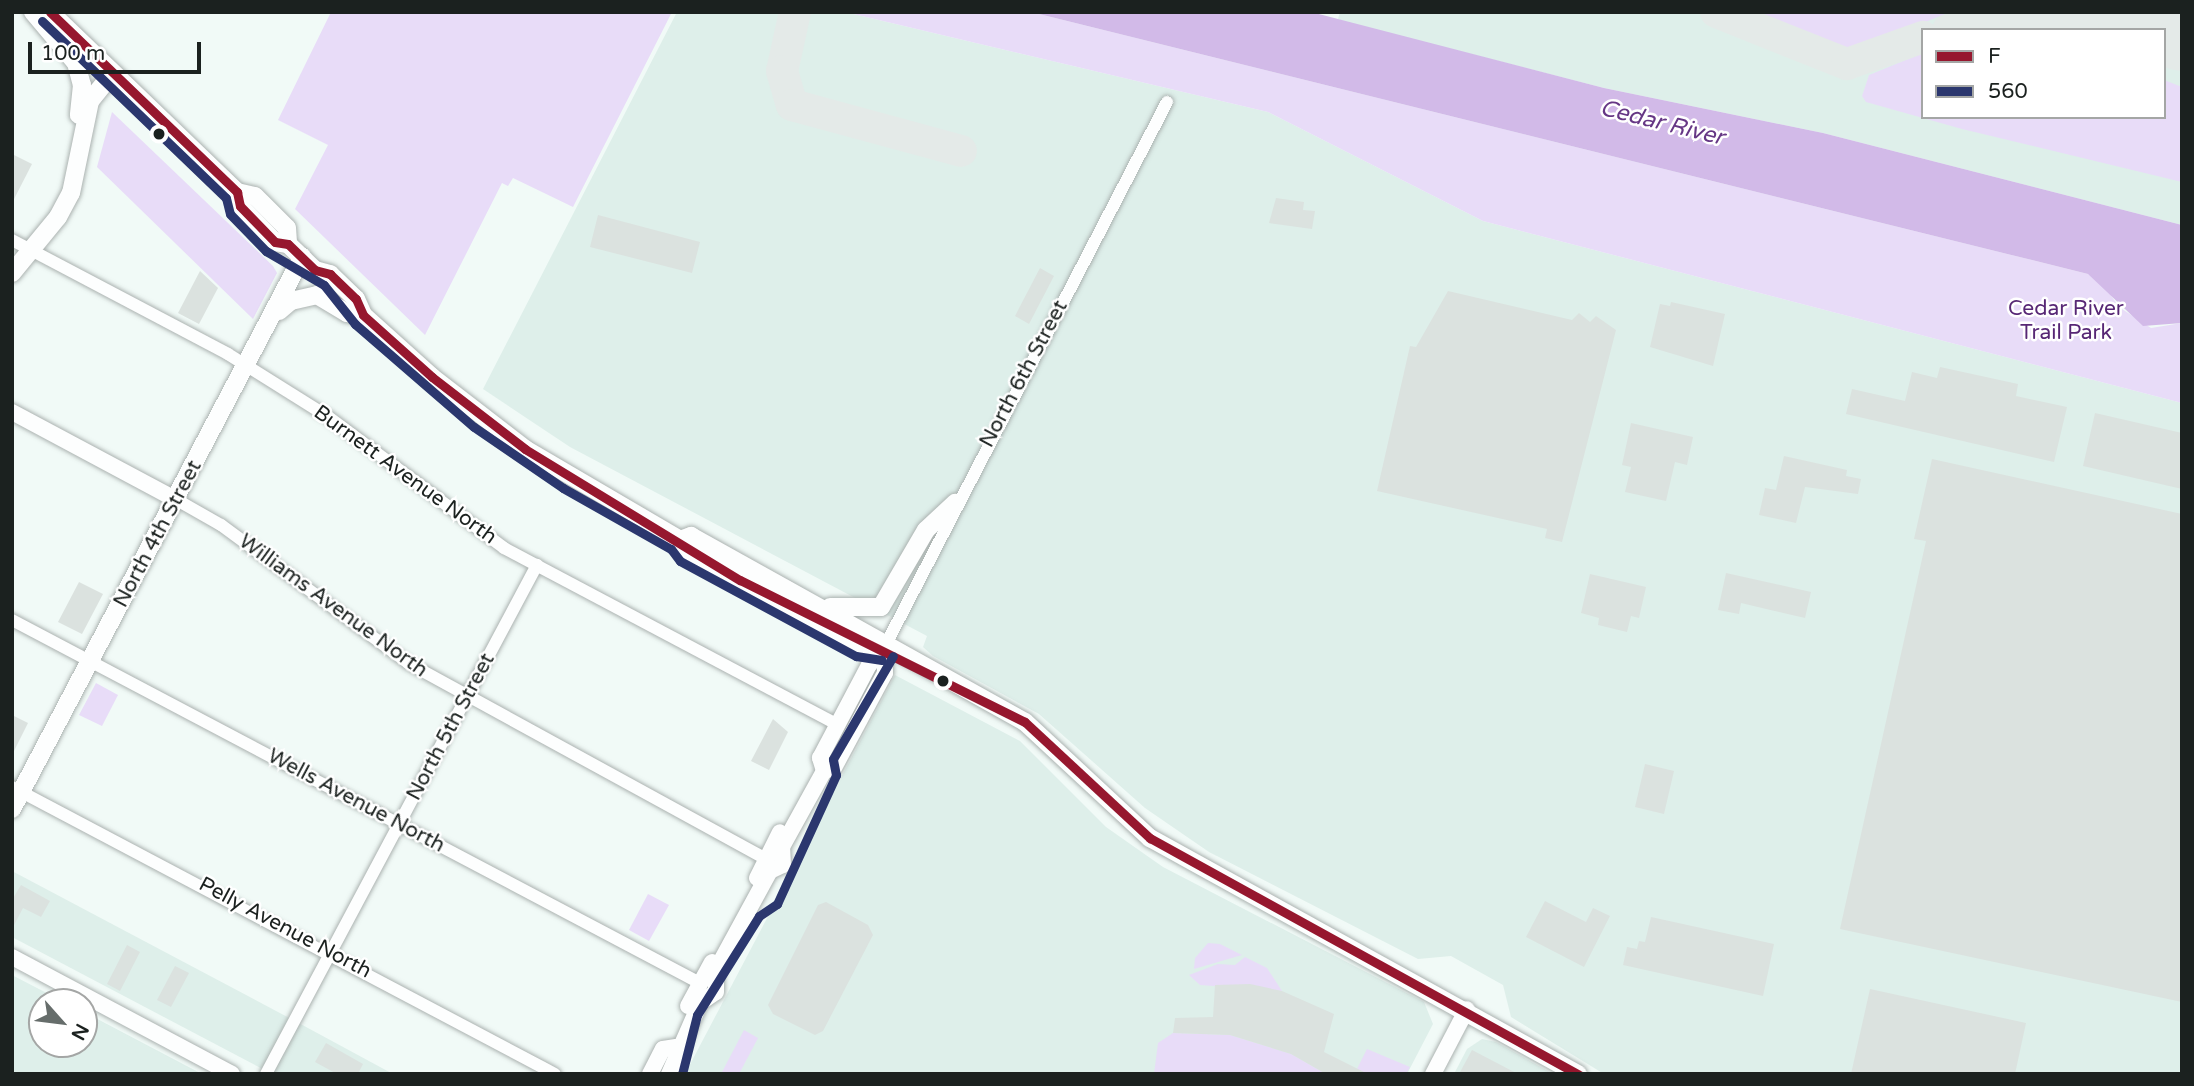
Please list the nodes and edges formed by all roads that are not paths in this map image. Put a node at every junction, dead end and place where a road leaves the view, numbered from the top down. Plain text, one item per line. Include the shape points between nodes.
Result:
1 (33, 12) edge
2 (50, 12) edge
3 (113, 73) junction
4 (1167, 102) dead end
5 (77, 160) junction
6 (12, 240) edge
7 (33, 251) junction
8 (302, 257) junction
9 (12, 272) edge
10 (355, 314) junction
11 (274, 315) junction
12 (247, 365) junction
13 (12, 412) edge
14 (177, 500) junction
15 (956, 503) junction
16 (680, 540) junction
17 (537, 565) junction
18 (822, 607) junction
19 (12, 620) edge
20 (884, 648) junction
21 (91, 661) junction
22 (466, 697) junction
23 (837, 724) junction
24 (824, 771) junction
25 (17, 790) edge
26 (12, 809) edge
27 (399, 823) junction
28 (794, 825) junction
29 (766, 859) junction
30 (750, 907) junction
31 (331, 952) junction
32 (724, 956) junction
33 (12, 957) edge
34 (700, 983) junction
35 (1467, 1009) junction
36 (684, 1032) junction
37 (676, 1047) junction
38 (232, 1074) edge
39 (266, 1074) edge
40 (555, 1074) edge
41 (650, 1074) edge
42 (668, 1074) edge
43 (1433, 1074) edge
44 (1578, 1074) edge

1 - 5 main road via 76,63 82,85
2 - 3 main road
3 - 5 main road via 90,102
3 - 8 main road via 237,192 255,197 287,228 288,244
4 - 15 street, North 6th Street
5 - 7 main road via 71,192
6 - 7 street, Burnett Avenue North
7 - 9 main road
7 - 12 street, Burnett Avenue North
8 - 10 main road via 315,270 319,286
8 - 11 main road, North 4th Street
10 - 11 main road via 317,295 291,301
10 - 16 main road via 525,449
11 - 12 main road, North 4th Street
12 - 14 main road, North 4th Street
12 - 17 street, Burnett Avenue North via 327,416 480,533
13 - 14 street, Williams Avenue North
14 - 21 main road, North 4th Street
14 - 22 street, Williams Avenue North via 221,525 364,634
15 - 18 main road via 926,530 881,607 871,611
15 - 20 street, North 6th Street
16 - 18 main road via 691,536
16 - 20 main road via 687,550 862,645
17 - 22 street, North 5th Street
17 - 23 street, Burnett Avenue North
18 - 20 main road via 870,632
19 - 21 street, Wells Avenue North
20 - 23 street, North 6th Street via 869,665
20 - 24 street, North 6th Street via 885,673 834,768
20 - 35 main road via 1025,722 1164,847
21 - 25 main road, North 4th Street
21 - 27 street, Wells Avenue North
22 - 27 street, North 5th Street
22 - 29 street, Williams Avenue North
23 - 24 street, North 6th Street via 820,758
24 - 28 street, North 6th Street
25 - 26 main road, North 4th Street
25 - 31 street, Pelly Avenue North
27 - 31 street, North 5th Street
27 - 34 street, Wells Avenue North
28 - 29 street, North 6th Street via 782,829
28 - 30 street, North 6th Street via 795,841 783,865 765,898
29 - 30 street, North 6th Street via 751,890
30 - 32 street, North 6th Street
31 - 39 street, North 5th Street
31 - 40 street, Pelly Avenue North
32 - 34 street, North 6th Street via 710,963
32 - 36 street, North 6th Street via 726,972 716,992 699,1024
33 - 38 street
34 - 36 street, North 6th Street via 685,1012
35 - 43 street
35 - 44 main road
36 - 37 street, North 6th Street
37 - 41 street, North 6th Street via 663,1049
37 - 42 street, North 6th Street

